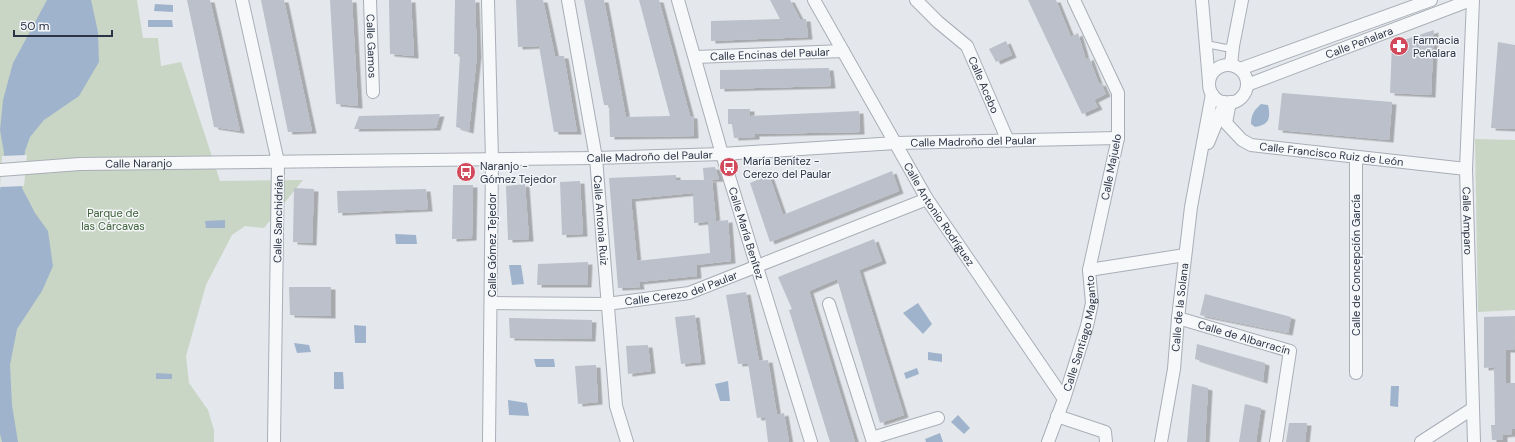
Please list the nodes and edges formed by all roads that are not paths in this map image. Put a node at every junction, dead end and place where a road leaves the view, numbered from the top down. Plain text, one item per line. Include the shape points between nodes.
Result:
1 (242, 0) edge
2 (370, 0) edge
3 (488, 0) edge
4 (568, 0) edge
5 (678, 0) edge
6 (814, 0) edge
7 (916, 0) edge
8 (1074, 0) edge
9 (1202, 0) edge
10 (1242, 0) edge
11 (1431, 0) edge
12 (1472, 0) edge
13 (1206, 44) junction
14 (1233, 46) junction
15 (843, 51) junction
16 (696, 57) junction
17 (1236, 67) junction
18 (1247, 85) junction
19 (1211, 88) junction
20 (373, 92) dead end
21 (1227, 102) junction
22 (1118, 138) junction
23 (1008, 141) junction
24 (896, 144) junction
25 (722, 154) junction
26 (1356, 157) junction
27 (596, 158) junction
28 (492, 160) junction
29 (278, 162) junction
30 (1466, 169) junction
31 (0, 170) edge
32 (1197, 172) junction
33 (927, 199) junction
34 (1185, 255) junction
35 (757, 266) junction
36 (1089, 270) junction
37 (492, 303) junction
38 (607, 304) junction
39 (829, 304) dead end
40 (1178, 318) junction
41 (1356, 373) dead end
42 (1064, 399) junction
43 (1472, 409) junction
44 (1057, 416) junction
45 (938, 418) dead end
46 (873, 440) edge
47 (274, 442) edge
48 (489, 442) edge
49 (627, 442) edge
50 (811, 442) edge
51 (1048, 442) edge
52 (1106, 442) edge
53 (1161, 442) edge
54 (1276, 442) edge
55 (1421, 442) edge
56 (1474, 442) edge

1 - 29 street, Calle Sanchidrián
2 - 20 street, Calle Gamos
3 - 28 street, Calle Gómez Tejedor
4 - 27 street, Calle Antonia Ruiz
5 - 16 street, Calle María Benítez
6 - 15 street, Calle Antonio Rodríguez
7 - 23 street, Calle Acebo via 967,46
8 - 22 street, Calle Majuelo via 1118,93
9 - 13 street
10 - 14 street
11 - 17 street, Calle Peñalara
12 - 18 street, Calle Peñalara
12 - 30 street, Calle Amparo
13 - 14 lane via 1226,48
13 - 19 street
14 - 17 street
15 - 16 street, Calle Encinas del Paular
15 - 24 street, Calle Antonio Rodríguez
16 - 25 street, Calle María Benítez
17 - 18 street via 1245,76
17 - 19 street, Calle Peñalara via 1222,66 1213,72
18 - 21 street via 1238,100
19 - 21 street via 1218,100
19 - 32 street, Calle de la Solana
21 - 26 street, Calle Francisco Ruiz de León via 1226,123 1251,145
21 - 32 street, Calle de la Solana
22 - 23 street, Calle Madroño del Paular
22 - 36 street, Calle Majuelo
23 - 24 street, Calle Madroño del Paular
24 - 25 street, Calle Madroño del Paular
24 - 33 street, Calle Antonio Rodríguez
25 - 27 street, Calle Madroño del Paular
25 - 35 street, Calle María Benítez
26 - 30 street, Calle Francisco Ruiz de León
26 - 41 street, Calle de Concepción García
27 - 28 street, Calle Madroño del Paular
27 - 38 street, Calle Antonia Ruiz
28 - 29 street, Calle Madroño del Paular
28 - 37 street, Calle Gómez Tejedor
29 - 31 street, Calle Naranjo via 80,164
29 - 47 street, Calle Sanchidrián
30 - 43 street, Calle Amparo
32 - 34 street, Calle de la Solana
33 - 35 street, Calle Cerezo del Paular
33 - 42 street, Calle Antonio Rodríguez
34 - 36 street, Calle Santiago Maganto
34 - 40 street, Calle de la Solana
35 - 38 street, Calle Cerezo del Paular via 689,293
35 - 50 street, Calle María Benítez
36 - 42 street, Calle Santiago Maganto via 1092,303
37 - 38 street, Calle Cerezo del Paular
37 - 48 street, Calle Gómez Tejedor
38 - 49 street, Calle Antonia Ruiz via 616,406
39 - 46 street
40 - 53 street, Calle de la Solana via 1174,369
40 - 54 street, Calle de Albarracín via 1290,351
42 - 44 street, Calle Santiago Maganto
43 - 55 street
43 - 56 street, Calle Amparo
44 - 51 street, Calle Santiago Maganto
44 - 52 street via 1105,432
45 - 46 street

